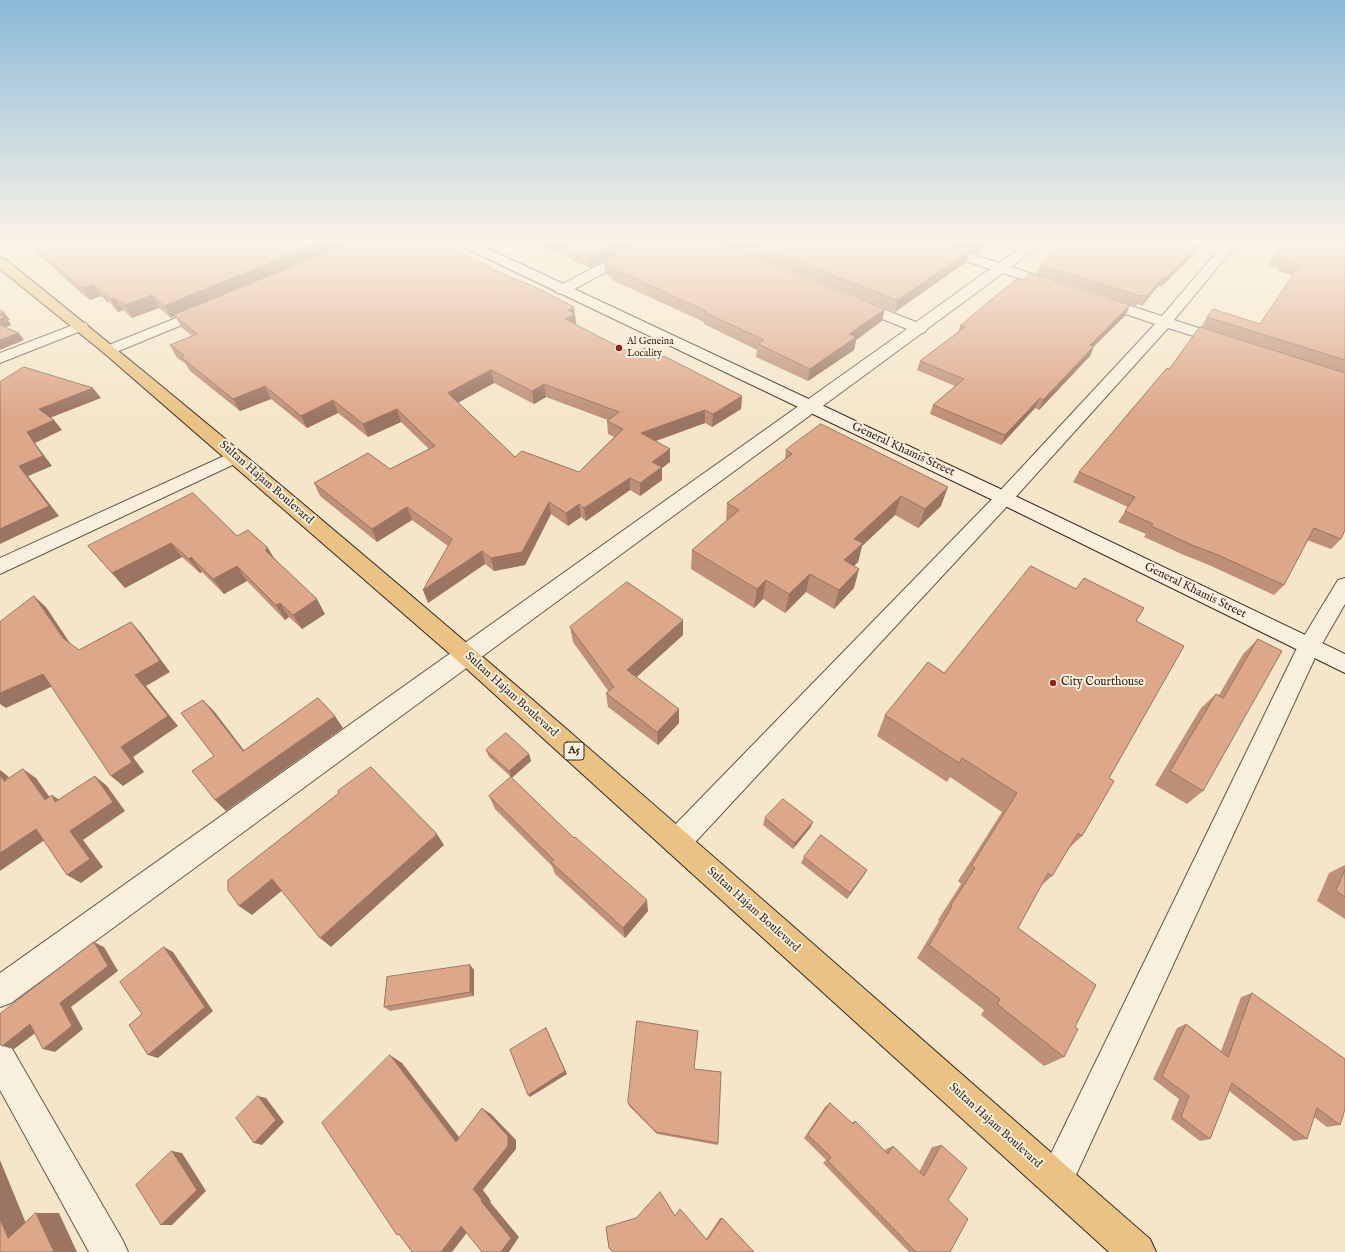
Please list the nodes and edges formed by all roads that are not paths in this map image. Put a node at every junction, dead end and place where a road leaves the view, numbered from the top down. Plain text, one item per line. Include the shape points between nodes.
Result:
1 (46, 298) edge
2 (580, 298) edge
3 (844, 298) edge
4 (962, 298) edge
5 (1093, 298) edge
6 (1185, 298) edge
7 (220, 304) edge
8 (1165, 322) junction
9 (81, 326) junction
10 (920, 328) junction
11 (1240, 346) edge
12 (109, 350) junction
13 (0, 358) edge
14 (811, 407) junction
15 (235, 457) junction
16 (1004, 498) junction
17 (0, 567) edge
18 (1345, 586) edge
19 (1309, 646) junction
20 (466, 655) junction
21 (1345, 664) edge
22 (677, 842) junction
23 (0, 992) edge
24 (0, 1058) edge
25 (1056, 1180) junction
26 (109, 1252) edge
27 (1137, 1252) edge

1 - 9 highway, Sultan Hajam Boulevard / A5
2 - 14 street, General Khamis Street
3 - 10 street
4 - 10 street
5 - 8 street
6 - 8 street
7 - 12 street
8 - 11 street
8 - 16 street
9 - 12 highway, Sultan Hajam Boulevard / A5
9 - 13 street
10 - 14 street
12 - 15 highway, Sultan Hajam Boulevard / A5
14 - 16 street, General Khamis Street
14 - 20 street
15 - 17 street
15 - 20 highway, Sultan Hajam Boulevard / A5
16 - 19 street, General Khamis Street
16 - 22 street
18 - 19 street
19 - 21 street, General Khamis Street
19 - 25 street
20 - 22 highway, Sultan Hajam Boulevard / A5
20 - 23 street
22 - 25 highway, Sultan Hajam Boulevard / A5
24 - 26 street
25 - 27 highway, Sultan Hajam Boulevard / A5

